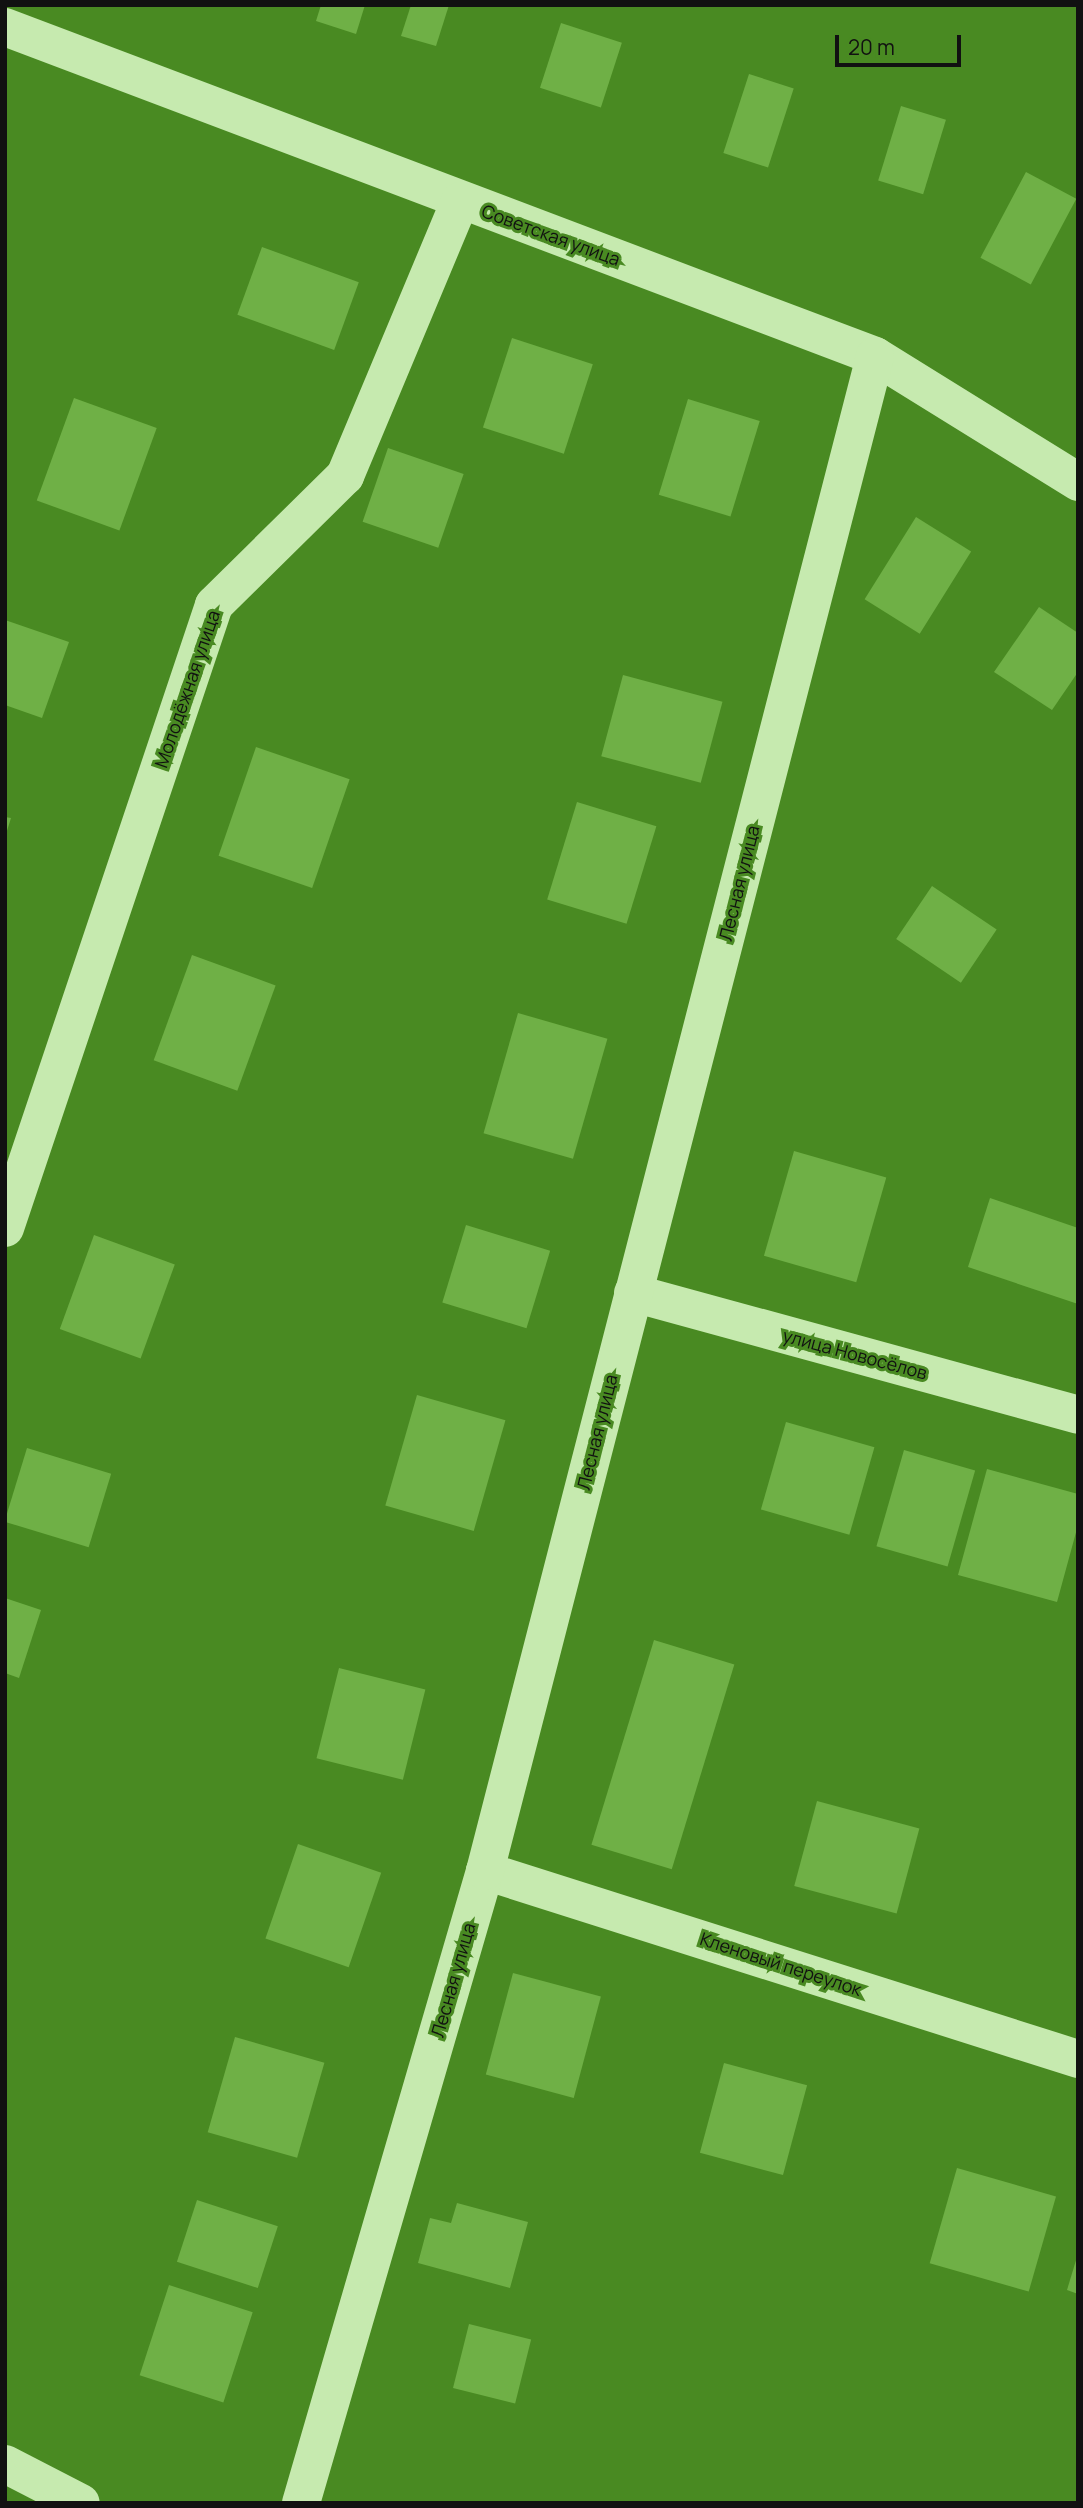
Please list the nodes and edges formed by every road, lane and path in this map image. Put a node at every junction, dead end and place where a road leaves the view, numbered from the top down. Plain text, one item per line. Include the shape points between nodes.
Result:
1 (5, 27) edge
2 (460, 201) junction
3 (875, 356) junction
4 (1078, 482) edge
5 (5, 1228) edge
6 (633, 1293) junction
7 (1078, 1415) edge
8 (485, 1871) junction
9 (1078, 2059) edge
10 (5, 2464) edge
11 (81, 2503) edge
12 (301, 2503) edge

1 - 2 street, Советская улица
2 - 3 street, Советская улица
2 - 5 street, Молодёжная улица via 345,475 214,605
3 - 4 street, Советская улица
3 - 6 street, Лесная улица
6 - 7 street, улица Новосёлов
6 - 8 street, Лесная улица
8 - 9 street, Кленовый переулок
8 - 12 street, Лесная улица
10 - 11 street

